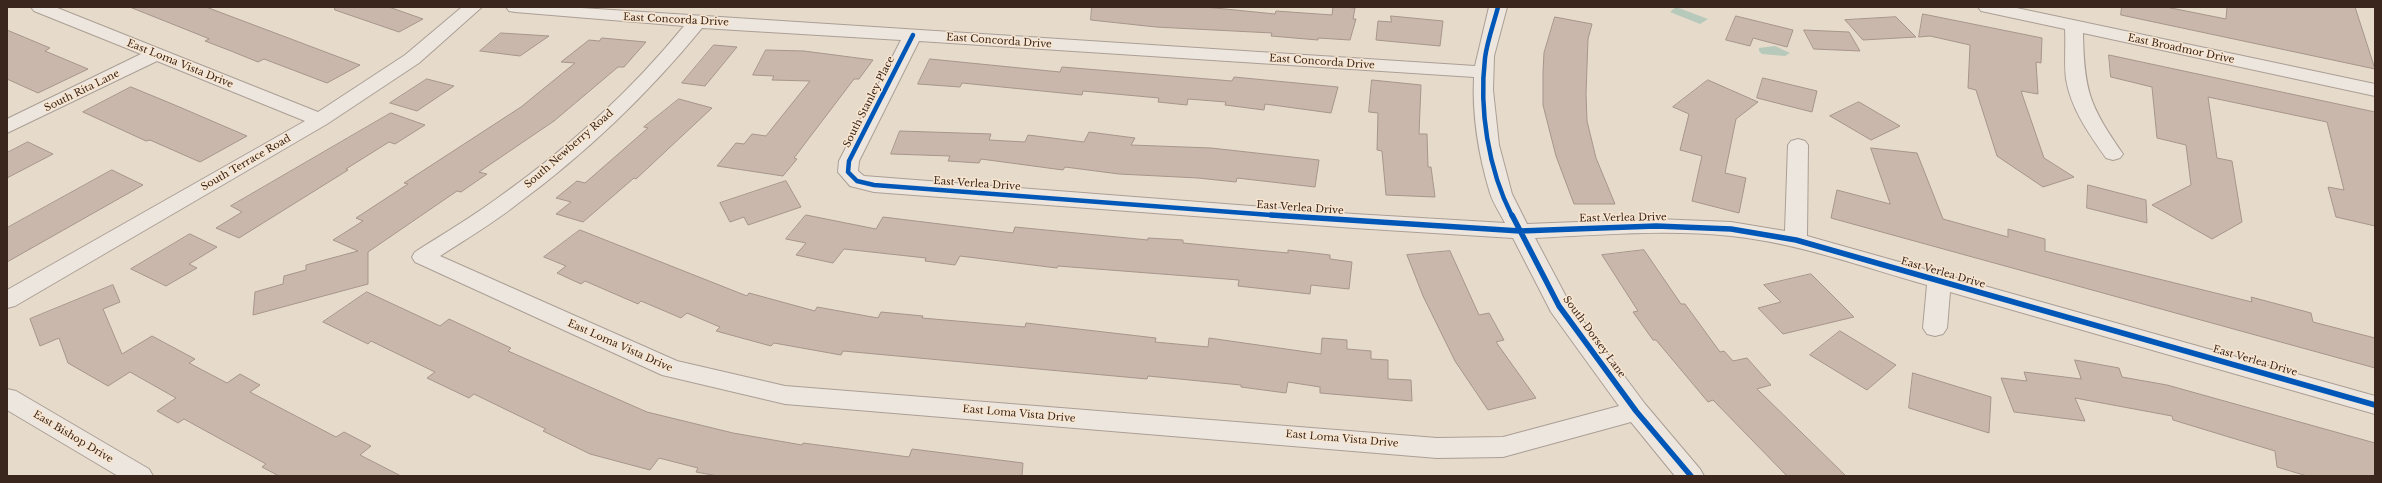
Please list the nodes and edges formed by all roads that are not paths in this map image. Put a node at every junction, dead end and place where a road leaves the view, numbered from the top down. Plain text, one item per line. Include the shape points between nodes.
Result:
1 (40, 7) edge
2 (472, 7) edge
3 (515, 7) edge
4 (1498, 7) edge
5 (1987, 7) edge
6 (698, 21) junction
7 (2074, 26) junction
8 (914, 35) junction
9 (156, 54) junction
10 (1483, 72) junction
11 (2375, 90) edge
12 (320, 120) junction
13 (7, 127) edge
14 (1798, 145) dead end
15 (2113, 154) dead end
16 (851, 177) joint
17 (1520, 230) junction
18 (1796, 240) junction
19 (423, 257) joint
20 (1939, 281) junction
21 (7, 300) edge
22 (1935, 328) dead end
23 (7, 398) edge
24 (2375, 405) edge
25 (1636, 411) junction
26 (140, 476) edge
27 (1691, 476) edge

1 - 9 street, East Loma Vista Drive
2 - 12 street, South Terrace Road via 412,60
3 - 6 street, East Concorda Drive via 563,13
4 - 10 street, South Dorsey Lane via 1488,40
5 - 7 street, East Broadmor Drive
6 - 8 street, East Concorda Drive
6 - 19 street, South Newberry Road via 652,73 591,133 518,194
7 - 11 street, East Broadmor Drive
7 - 15 street via 2076,75 2080,95 2090,120
8 - 10 street, East Concorda Drive
8 - 16 street, South Stanley Place via 849,161 848,172
9 - 12 street, East Loma Vista Drive
9 - 13 street, South Rita Lane
10 - 17 street, South Dorsey Lane via 1486,126 1493,165 1501,194
12 - 21 street, South Terrace Road
14 - 18 street
16 - 17 street, East Verlea Drive via 874,185 1354,221
17 - 18 street, East Verlea Drive via 1667,226 1731,229
17 - 25 street, South Dorsey Lane via 1559,306
18 - 20 street, East Verlea Drive
19 - 25 street, East Loma Vista Drive via 671,370 785,395 1437,448 1503,447
20 - 22 street
20 - 24 street, East Verlea Drive
23 - 26 street, East Bishop Drive
25 - 27 street, South Dorsey Lane

